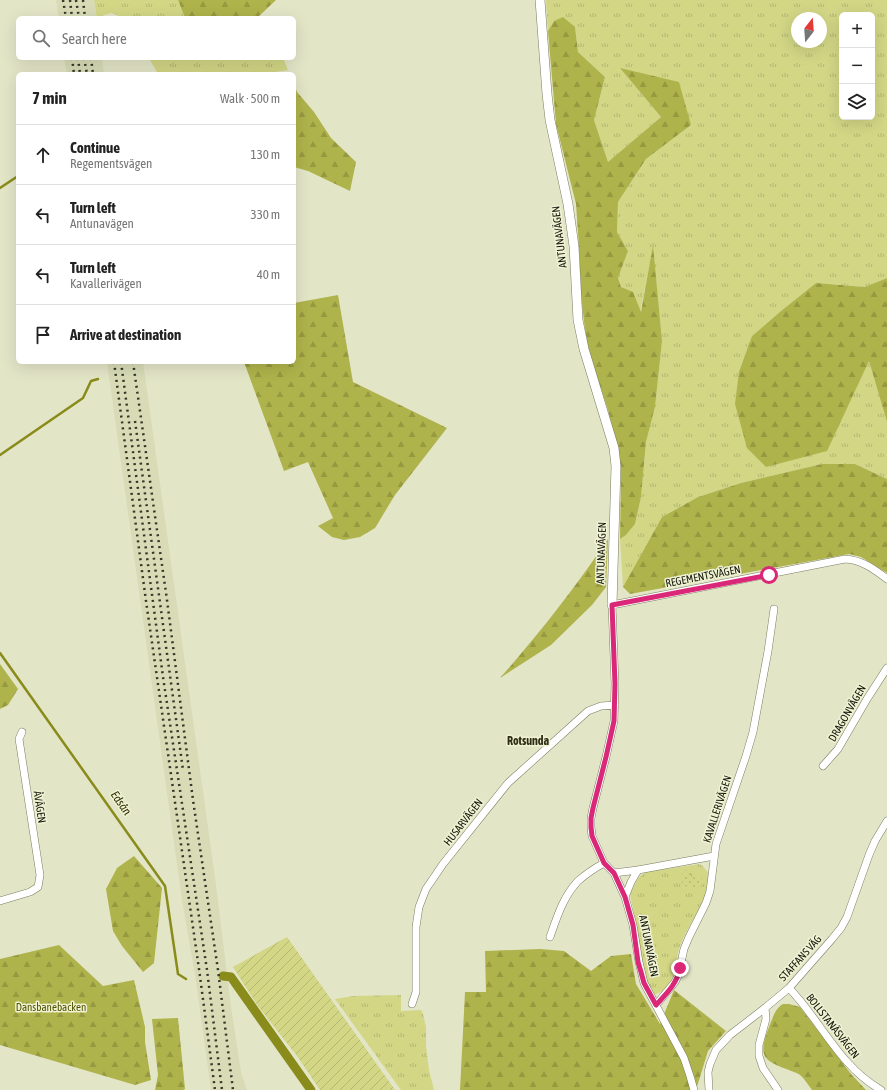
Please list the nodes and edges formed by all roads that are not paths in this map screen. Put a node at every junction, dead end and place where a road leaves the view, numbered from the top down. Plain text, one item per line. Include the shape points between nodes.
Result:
1 (540, 0) edge
2 (887, 579) edge
3 (612, 605) junction
4 (774, 609) dead end
5 (887, 668) edge
6 (615, 705) junction
7 (22, 732) dead end
8 (823, 766) dead end
9 (887, 821) edge
10 (714, 856) junction
11 (604, 863) junction
12 (638, 870) junction
13 (614, 873) junction
14 (625, 897) junction
15 (0, 901) edge
16 (550, 937) dead end
17 (788, 988) junction
18 (412, 1004) dead end
19 (656, 1005) junction
20 (765, 1008) junction
21 (694, 1090) edge
22 (708, 1090) edge
23 (778, 1090) edge
24 (881, 1090) edge

1 - 3 street, ANTUNAVÄGEN via 550,120 574,246 578,320 616,460
2 - 3 street, REGEMENTSVÄGEN via 865,563 845,559
3 - 6 street, ANTUNAVÄGEN
4 - 10 street, KAVALLERIVÄGEN via 750,744
5 - 8 street, DRAGONVÄGEN via 838,749
6 - 11 street, ANTUNAVÄGEN via 612,732 591,818 592,836
6 - 18 street, HUSARVÄGEN via 588,711 508,782 426,889 419,907 416,927 416,992
7 - 15 street, ÅVÄGEN via 19,739 40,875 38,887
9 - 17 street, STAFFANS VÄG via 869,854 841,928
10 - 12 street
10 - 19 street, KAVALLERIVÄGEN via 710,891 684,949 678,976
11 - 13 street, ANTUNAVÄGEN
11 - 16 street via 578,881 570,891 563,901
12 - 13 street
12 - 14 street
13 - 14 street, ANTUNAVÄGEN
14 - 19 street, ANTUNAVÄGEN via 644,983
17 - 20 street, STAFFANS VÄG
17 - 24 street, BOLLSTANÄSVÄGEN via 851,1067
19 - 21 street, ANTUNAVÄGEN via 684,1058
20 - 22 street, STAFFANS VÄG via 730,1035 716,1050 708,1072
20 - 23 street via 766,1019 759,1056

